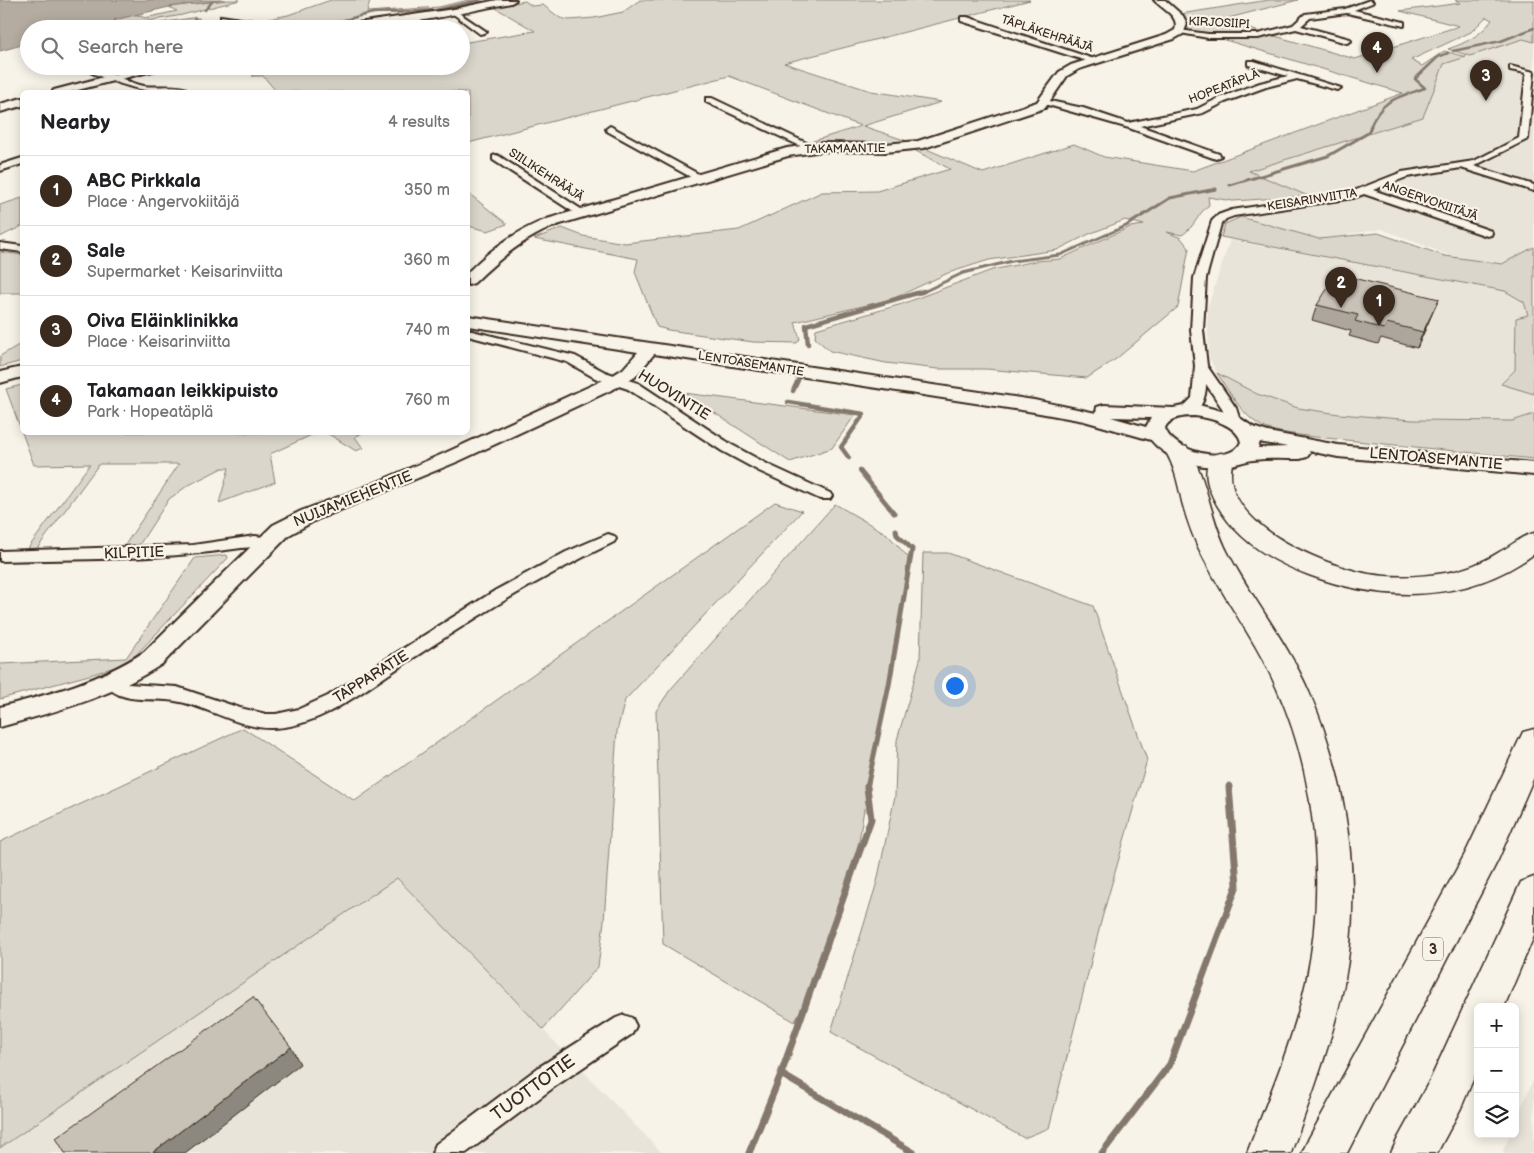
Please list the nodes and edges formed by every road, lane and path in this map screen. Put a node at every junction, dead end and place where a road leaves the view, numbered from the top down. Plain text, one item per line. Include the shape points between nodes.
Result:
1 (511, 0) edge
2 (1159, 0) edge
3 (498, 1) edge
4 (1370, 2) dead end
5 (1347, 11) junction
6 (454, 12) junction
7 (224, 18) dead end
8 (964, 19) dead end
9 (235, 20) edge
10 (399, 20) edge
11 (466, 20) edge
12 (470, 23) edge
13 (1401, 24) dead end
14 (1296, 27) junction
15 (483, 32) dead end
16 (1179, 32) junction
17 (1347, 41) dead end
18 (1096, 61) junction
19 (1251, 63) dead end
20 (1513, 68) dead end
21 (107, 75) edge
22 (126, 75) edge
23 (1296, 77) junction
24 (115, 78) junction
25 (1337, 88) dead end
26 (182, 89) dead end
27 (66, 90) edge
28 (709, 100) dead end
29 (20, 103) edge
30 (1045, 103) junction
31 (0, 108) edge
32 (1128, 126) junction
33 (610, 129) dead end
34 (812, 148) junction
35 (1216, 156) dead end
36 (496, 158) dead end
37 (20, 162) edge
38 (1464, 166) junction
39 (0, 168) edge
40 (700, 179) junction
41 (1534, 188) edge
42 (1365, 192) junction
43 (582, 213) junction
44 (1487, 233) dead end
45 (0, 246) edge
46 (20, 249) edge
47 (470, 278) edge
48 (470, 327) edge
49 (470, 328) edge
50 (650, 348) junction
51 (1201, 366) junction
52 (20, 373) edge
53 (0, 378) edge
54 (616, 381) junction
55 (1034, 406) junction
56 (1179, 411) junction
57 (1239, 426) junction
58 (1168, 444) junction
59 (1338, 451) junction
60 (1228, 459) junction
61 (1534, 469) edge
62 (825, 496) dead end
63 (608, 539) dead end
64 (1534, 541) edge
65 (266, 542) junction
66 (0, 556) edge
67 (114, 683) junction
68 (0, 717) edge
69 (1534, 741) edge
70 (1534, 893) edge
71 (1486, 1003) edge
72 (624, 1026) dead end
73 (1474, 1029) edge
74 (445, 1153) edge
75 (1269, 1153) edge
76 (1324, 1153) edge
77 (1413, 1153) edge

1 - 3 street
2 - 16 street via 1180,18
3 - 6 street
4 - 5 street, KIRJOSIIPI
5 - 13 street
5 - 14 street, KIRJOSIIPI via 1308,16
6 - 10 street
6 - 11 street
7 - 9 street
8 - 18 street, TÄPLÄKEHRÄÄJÄ
12 - 15 street
14 - 16 street, KIRJOSIIPI via 1251,36
14 - 17 street
16 - 18 street via 1170,38
18 - 30 street via 1063,74
19 - 23 street, HOPEATÄPLÄ
20 - 38 street, KEISARINVIITTA via 1530,72 1523,139 1490,157
21 - 24 street
22 - 24 street
23 - 25 street, HOPEATÄPLÄ
23 - 32 street, HOPEATÄPLÄ via 1222,100 1200,111
24 - 26 street via 147,90
24 - 27 street
28 - 34 street
29 - 31 street
30 - 32 street via 1080,110
30 - 34 street, TAKAMAANTIE via 919,145
32 - 35 street
33 - 40 street
34 - 40 street, TAKAMAANTIE via 787,152
36 - 43 street, SIILIKEHRÄÄJÄ
37 - 39 street
38 - 41 street
38 - 42 street, KEISARINVIITTA via 1405,174
40 - 43 street, TAKAMAANTIE
42 - 44 street, ANGERVOKIITÄJÄ
42 - 51 street, KEISARINVIITTA via 1232,213 1216,223 1200,278 1197,330
43 - 47 street, TAKAMAANTIE via 533,228
45 - 46 street
48 - 50 street, LENTOASEMANTIE
49 - 54 street, HUOVINTIE via 571,359
50 - 54 street, NUIJAMIEHENTIE via 629,373
50 - 55 street, LENTOASEMANTIE
51 - 56 street, KEISARINVIITTA via 1199,398 1194,405
51 - 57 street, KEISARINVIITTA
52 - 53 street
54 - 62 street, HUOVINTIE via 633,386 726,448
54 - 65 street, NUIJAMIEHENTIE via 448,459 294,522
55 - 56 street, LENTOASEMANTIE via 1124,412
55 - 58 street, LENTOASEMANTIE via 1116,423
56 - 57 street, LENTOASEMANTIE via 1210,412
56 - 58 street via 1164,416 1157,423 1156,428
57 - 59 street, LENTOASEMANTIE via 1264,437
57 - 60 street via 1248,436 1249,446 1242,454
58 - 60 street, LENTOASEMANTIE via 1194,458
58 - 75 highway via 1188,472 1200,520 1214,554 1265,636 1294,691 1316,758 1330,830 1333,881 1329,959 1300,1069
59 - 60 street, LENTOASEMANTIE via 1255,454
59 - 61 street, LENTOASEMANTIE
60 - 64 highway via 1218,466 1218,477 1234,513 1250,530 1296,560 1350,578 1400,585 1461,580 1490,569
63 - 67 street, TAPPARATIE via 520,584 334,701 303,715 266,721 176,694 124,690
65 - 66 street, KILPITIE via 193,550
65 - 67 street, NUIJAMIEHENTIE via 153,658
67 - 68 street, NUIJAMIEHENTIE
69 - 76 highway, 3 via 1480,860
70 - 71 highway
72 - 74 street, TUOTTOTIE via 548,1076
73 - 77 highway via 1446,1093

